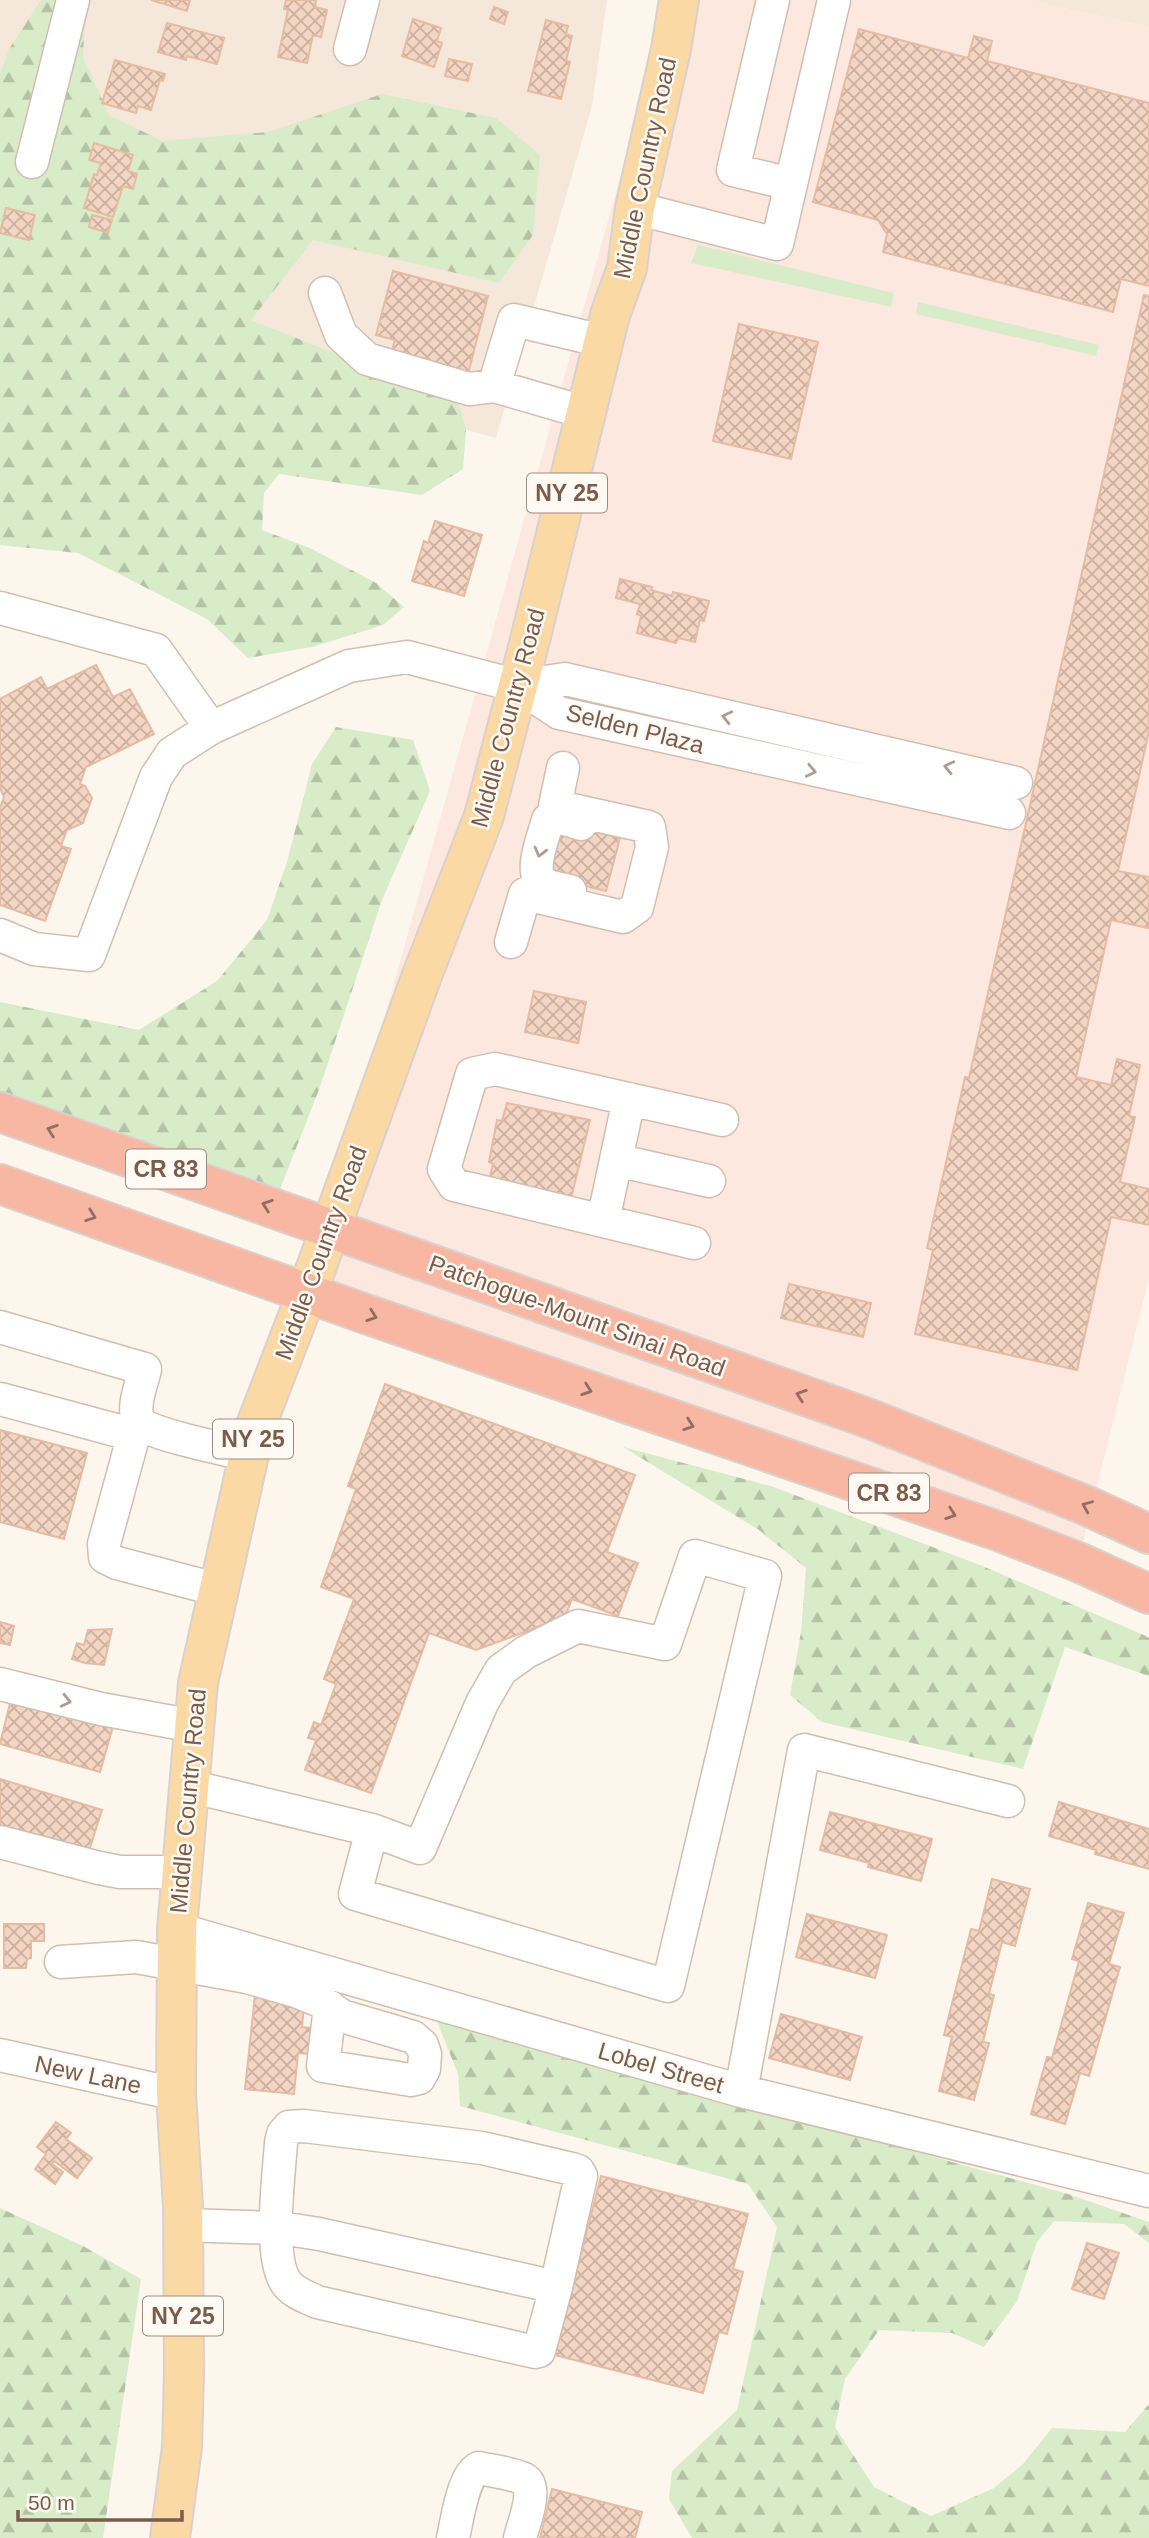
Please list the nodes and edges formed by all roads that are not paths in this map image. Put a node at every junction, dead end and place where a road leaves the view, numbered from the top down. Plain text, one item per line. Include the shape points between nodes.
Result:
1 (73, 0) edge
2 (363, 0) edge
3 (679, 0) edge
4 (774, 0) edge
5 (834, 0) edge
6 (350, 49) dead end
7 (32, 162) dead end
8 (791, 184) junction
9 (635, 208) junction
10 (325, 293) dead end
11 (603, 341) junction
12 (494, 386) junction
13 (587, 413) junction
14 (0, 608) edge
15 (518, 686) junction
16 (211, 728) junction
17 (563, 768) dead end
18 (1016, 783) dead end
19 (1009, 813) dead end
20 (652, 847) junction
21 (636, 907) junction
22 (0, 934) edge
23 (511, 942) dead end
24 (629, 1099) junction
25 (0, 1112) edge
26 (722, 1120) dead end
27 (616, 1160) junction
28 (709, 1181) dead end
29 (0, 1184) edge
30 (603, 1221) junction
31 (331, 1227) junction
32 (694, 1243) dead end
33 (307, 1293) junction
34 (0, 1327) edge
35 (0, 1399) edge
36 (136, 1427) junction
37 (249, 1455) junction
38 (1149, 1534) edge
39 (219, 1590) junction
40 (1149, 1594) edge
41 (0, 1684) edge
42 (194, 1726) junction
43 (189, 1786) junction
44 (1008, 1801) dead end
45 (373, 1830) junction
46 (0, 1842) edge
47 (182, 1872) junction
48 (177, 1946) junction
49 (61, 1962) dead end
50 (330, 2007) dead end
51 (0, 2055) edge
52 (741, 2091) junction
53 (176, 2094) junction
54 (1149, 2191) edge
55 (183, 2225) junction
56 (275, 2228) junction
57 (556, 2287) junction
58 (170, 2538) edge
59 (453, 2538) edge
60 (520, 2538) edge

1 - 7 street
2 - 6 street
3 - 9 main road, Middle Country Road / NY 25
4 - 8 street via 733,170
5 - 8 street
8 - 9 street via 777,244
9 - 11 main road, Middle Country Road / NY 25 via 627,268
10 - 12 street via 341,335 367,359 469,389
11 - 12 street via 514,320
11 - 13 main road, Middle Country Road / NY 25
12 - 13 street
13 - 15 main road, Middle Country Road / NY 25
14 - 16 street via 156,650
15 - 16 street via 407,657 349,666
18 -> 15 street, Selden Plaza via 565,679
15 -> 19 street, Selden Plaza via 559,713
15 - 31 main road, Middle Country Road / NY 25 via 484,816
16 - 22 street via 173,753 156,777 89,955 34,949
17 - 20 street via 555,806 649,827
20 - 21 street
20 -> 21 street via 628,836 548,820 535,870 545,885
21 - 23 street via 623,917 525,894
24 - 26 street
24 - 27 street
24 - 30 street via 495,1069 472,1074 444,1169 454,1185
31 -> 25 highway, Patchogue-Mount Sinai Road / CR 83
27 - 28 street
27 - 30 street
29 -> 33 highway, CR 83
30 - 32 street
31 - 33 main road, Middle Country Road / NY 25
38 -> 31 highway, Patchogue-Mount Sinai Road / CR 83 via 865,1417
33 - 37 main road, Middle Country Road / NY 25
33 -> 40 highway, CR 83 via 998,1531
34 - 36 street via 145,1368
35 - 36 street
36 - 37 street
36 - 39 street via 104,1544 105,1557
37 - 39 main road, Middle Country Road / NY 25
39 - 42 main road, Middle Country Road / NY 25 via 198,1683
41 -> 42 street
42 - 43 main road, Middle Country Road / NY 25
43 - 45 street
43 - 47 main road, Middle Country Road / NY 25
44 - 52 street via 804,1750
45 - 45 street via 420,1848 482,1703 501,1670 526,1652 578,1626 666,1644 695,1556 765,1576 668,1986 355,1894
46 - 47 street via 120,1872
47 - 48 main road, Middle Country Road / NY 25
48 - 49 street via 136,1957
48 - 50 street
48 - 52 street, Lobel Street
48 - 53 main road, Middle Country Road / NY 25
51 - 53 street, New Lane
52 - 54 street, Lobel Street
53 - 55 main road, Middle Country Road / NY 25
55 - 56 street
55 - 58 main road, Middle Country Road / NY 25 via 182,2447
56 - 57 street
56 - 57 street via 281,2272 298,2294 528,2353 539,2351
56 - 57 street via 281,2143 289,2127 482,2148 572,2169 582,2176
59 - 60 street via 467,2481 480,2468 524,2479 530,2486

